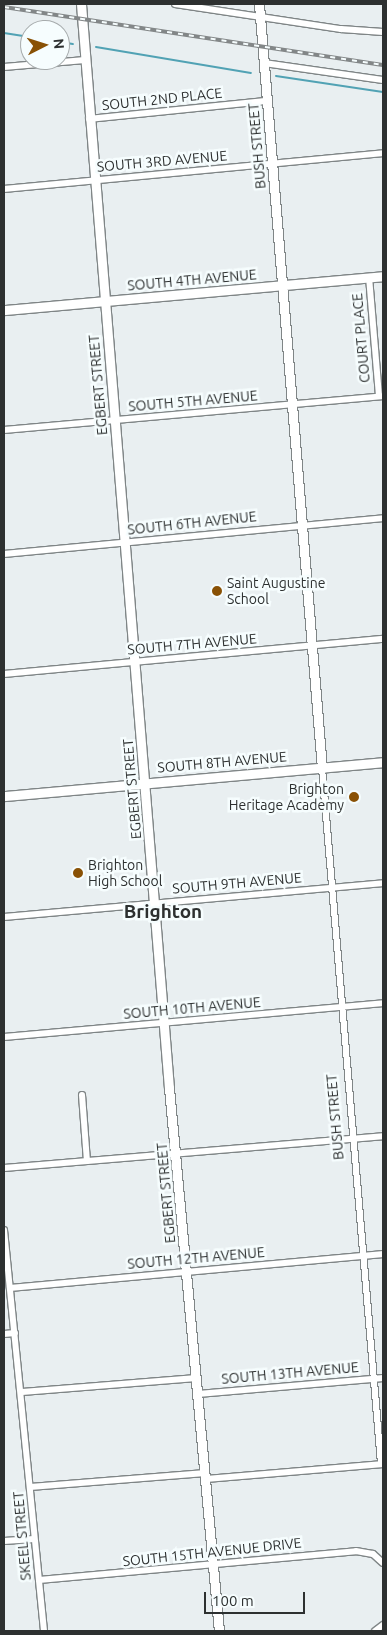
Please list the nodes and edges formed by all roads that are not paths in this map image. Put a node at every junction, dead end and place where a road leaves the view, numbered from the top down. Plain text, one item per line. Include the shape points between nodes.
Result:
1 (81, 4) edge
2 (175, 4) edge
3 (259, 4) edge
4 (260, 17) junction
5 (383, 32) edge
6 (86, 60) junction
7 (264, 63) junction
8 (4, 67) edge
9 (383, 80) edge
10 (267, 101) junction
11 (90, 119) junction
12 (383, 153) edge
13 (272, 163) junction
14 (95, 180) junction
15 (4, 189) edge
16 (383, 276) edge
17 (369, 277) junction
18 (282, 286) junction
19 (104, 302) junction
20 (4, 310) edge
21 (381, 396) edge
22 (291, 405) junction
23 (115, 420) junction
24 (4, 430) edge
25 (383, 518) edge
26 (301, 526) junction
27 (124, 543) junction
28 (4, 554) edge
29 (383, 639) edge
30 (311, 646) junction
31 (134, 662) junction
32 (4, 674) edge
33 (383, 762) edge
34 (322, 768) junction
35 (144, 783) junction
36 (4, 796) edge
37 (383, 883) edge
38 (331, 888) junction
39 (155, 902) junction
40 (4, 917) edge
41 (383, 1003) edge
42 (340, 1007) junction
43 (164, 1024) junction
44 (4, 1037) edge
45 (82, 1095) dead end
46 (383, 1136) edge
47 (351, 1139) junction
48 (176, 1153) junction
49 (87, 1160) junction
50 (4, 1168) edge
51 (4, 1230) edge
52 (4, 1250) edge
53 (383, 1254) edge
54 (362, 1256) junction
55 (187, 1271) junction
56 (10, 1288) junction
57 (4, 1334) edge
58 (15, 1334) junction
59 (196, 1378) junction
60 (383, 1378) edge
61 (373, 1379) junction
62 (22, 1392) junction
63 (198, 1394) junction
64 (382, 1464) edge
65 (206, 1476) junction
66 (30, 1487) junction
67 (34, 1539) junction
68 (4, 1541) edge
69 (214, 1563) junction
70 (383, 1563) edge
71 (39, 1580) junction
72 (383, 1625) edge
73 (44, 1631) edge
74 (219, 1631) edge
75 (375, 1631) edge

1 - 6 street, EGBERT STREET
2 - 4 street
3 - 4 street, BUSH STREET
4 - 5 street
4 - 7 street, BUSH STREET
6 - 8 street
6 - 11 street, EGBERT STREET
7 - 9 street
7 - 10 street, BUSH STREET
10 - 11 street, SOUTH 2ND PLACE
10 - 13 street, BUSH STREET
11 - 14 street, EGBERT STREET
12 - 13 street, SOUTH 3RD AVENUE
13 - 14 street, SOUTH 3RD AVENUE
13 - 18 street, BUSH STREET
14 - 15 street, SOUTH 3RD AVENUE
14 - 19 street, EGBERT STREET
16 - 17 street, SOUTH 4TH AVENUE
17 - 18 street, SOUTH 4TH AVENUE
17 - 21 street, COURT PLACE
18 - 19 street, SOUTH 4TH AVENUE
18 - 22 street, BUSH STREET
19 - 20 street, SOUTH 4TH AVENUE
19 - 23 street, EGBERT STREET
21 - 22 street, SOUTH 5TH AVENUE
22 - 23 street, SOUTH 5TH AVENUE
22 - 26 street, BUSH STREET
23 - 24 street, SOUTH 5TH AVENUE
23 - 27 street, EGBERT STREET
25 - 26 street, SOUTH 6TH AVENUE
26 - 27 street, SOUTH 6TH AVENUE
26 - 30 street, BUSH STREET
27 - 28 street, SOUTH 6TH AVENUE
27 - 31 street, EGBERT STREET
29 - 30 street, SOUTH 7TH AVENUE
30 - 31 street, SOUTH 7TH AVENUE
30 - 34 street, BUSH STREET
31 - 32 street, SOUTH 7TH AVENUE
31 - 35 street, EGBERT STREET
33 - 34 street, SOUTH 8TH AVENUE
34 - 35 street, SOUTH 8TH AVENUE
34 - 38 street, BUSH STREET
35 - 36 street, SOUTH 8TH AVENUE
35 - 39 street, EGBERT STREET
37 - 38 street, SOUTH 9TH AVENUE
38 - 39 street, SOUTH 9TH AVENUE
38 - 42 street, BUSH STREET
39 - 40 street, SOUTH 9TH AVENUE
39 - 43 street, EGBERT STREET
41 - 42 street, SOUTH 10TH AVENUE
42 - 43 street, SOUTH 10TH AVENUE
42 - 47 street, BUSH STREET
43 - 44 street, SOUTH 10TH AVENUE
43 - 48 street, EGBERT STREET
45 - 49 street
46 - 47 street
47 - 48 street
47 - 54 street, BUSH STREET
48 - 49 street
48 - 55 street, EGBERT STREET
49 - 50 street
51 - 52 street, SKEEL STREET
52 - 56 street, SKEEL STREET
53 - 54 street, SOUTH 12TH AVENUE
54 - 55 street, SOUTH 12TH AVENUE
54 - 61 street, BUSH STREET
55 - 56 street, SOUTH 12TH AVENUE
55 - 59 street, EGBERT STREET
56 - 58 street, SKEEL STREET
57 - 58 street
58 - 62 street, SKEEL STREET
59 - 62 street
59 - 63 street, EGBERT STREET
60 - 61 street, SOUTH 13TH AVENUE
61 - 63 street, SOUTH 13TH AVENUE
61 - 64 street, BUSH STREET
62 - 66 street, SKEEL STREET
63 - 65 street, EGBERT STREET
64 - 65 street
65 - 66 street
65 - 69 street, EGBERT STREET
66 - 67 street, SKEEL STREET
67 - 68 street
67 - 71 street, SKEEL STREET
69 - 70 street, SOUTH 15TH AVENUE DRIVE via 356,1552 373,1554
69 - 71 street, SOUTH 15TH AVENUE DRIVE
69 - 74 street, EGBERT STREET
71 - 73 street, SKEEL STREET
72 - 75 street

